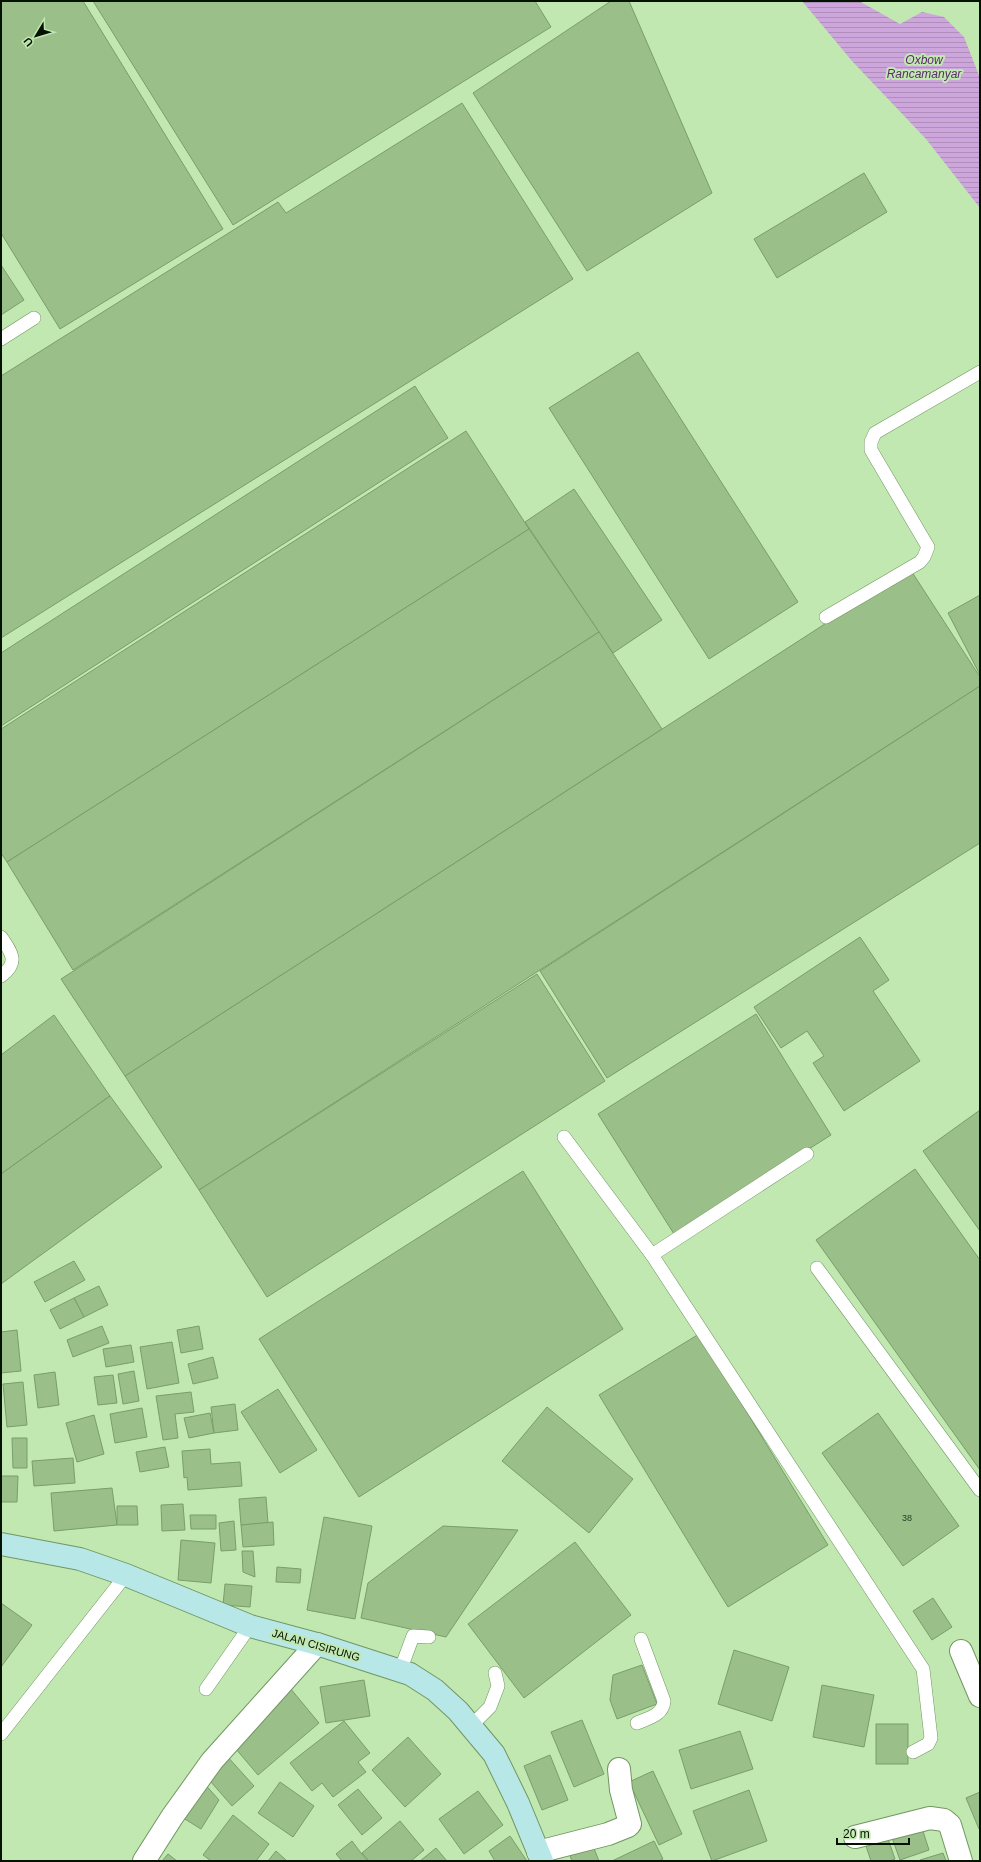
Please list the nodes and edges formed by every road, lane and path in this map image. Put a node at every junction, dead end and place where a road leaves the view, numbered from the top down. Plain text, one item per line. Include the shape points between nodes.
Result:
1 (34, 318) dead end
2 (1, 339) edge
3 (980, 372) edge
4 (826, 616) dead end
5 (1, 937) edge
6 (1, 976) edge
7 (564, 1137) dead end
8 (808, 1154) dead end
9 (652, 1255) junction
10 (817, 1268) dead end
11 (980, 1490) edge
12 (1, 1544) edge
13 (126, 1575) junction
14 (250, 1626) junction
15 (429, 1637) dead end
16 (641, 1639) dead end
17 (317, 1644) junction
18 (961, 1651) dead end
19 (400, 1671) junction
20 (495, 1673) dead end
21 (206, 1689) dead end
22 (980, 1696) edge
23 (637, 1723) dead end
24 (471, 1726) junction
25 (1, 1734) edge
26 (913, 1752) dead end
27 (619, 1769) dead end
28 (855, 1837) dead end
29 (540, 1857) edge
30 (144, 1861) edge
31 (961, 1861) edge

1 - 2 lane
3 - 4 lane via 875,433 871,450 928,546 920,562
5 - 6 lane via 12,954 12,964
7 - 9 lane
8 - 9 lane
9 - 26 lane via 923,1669 931,1738 928,1744
10 - 11 lane
12 - 13 main road, JALAN CISIRUNG via 80,1559
13 - 14 main road, JALAN CISIRUNG
13 - 25 lane
14 - 17 main road, JALAN CISIRUNG
14 - 21 lane
15 - 19 lane via 413,1636
16 - 23 lane via 664,1707 659,1713
17 - 19 main road, JALAN CISIRUNG
17 - 30 street via 212,1761
18 - 22 street
19 - 24 main road, JALAN CISIRUNG via 410,1674 435,1690
20 - 24 lane via 498,1686 490,1707
24 - 29 main road, JALAN CISIRUNG via 494,1754
27 - 29 street via 621,1790 630,1824
28 - 31 street via 930,1818 944,1820 950,1825

